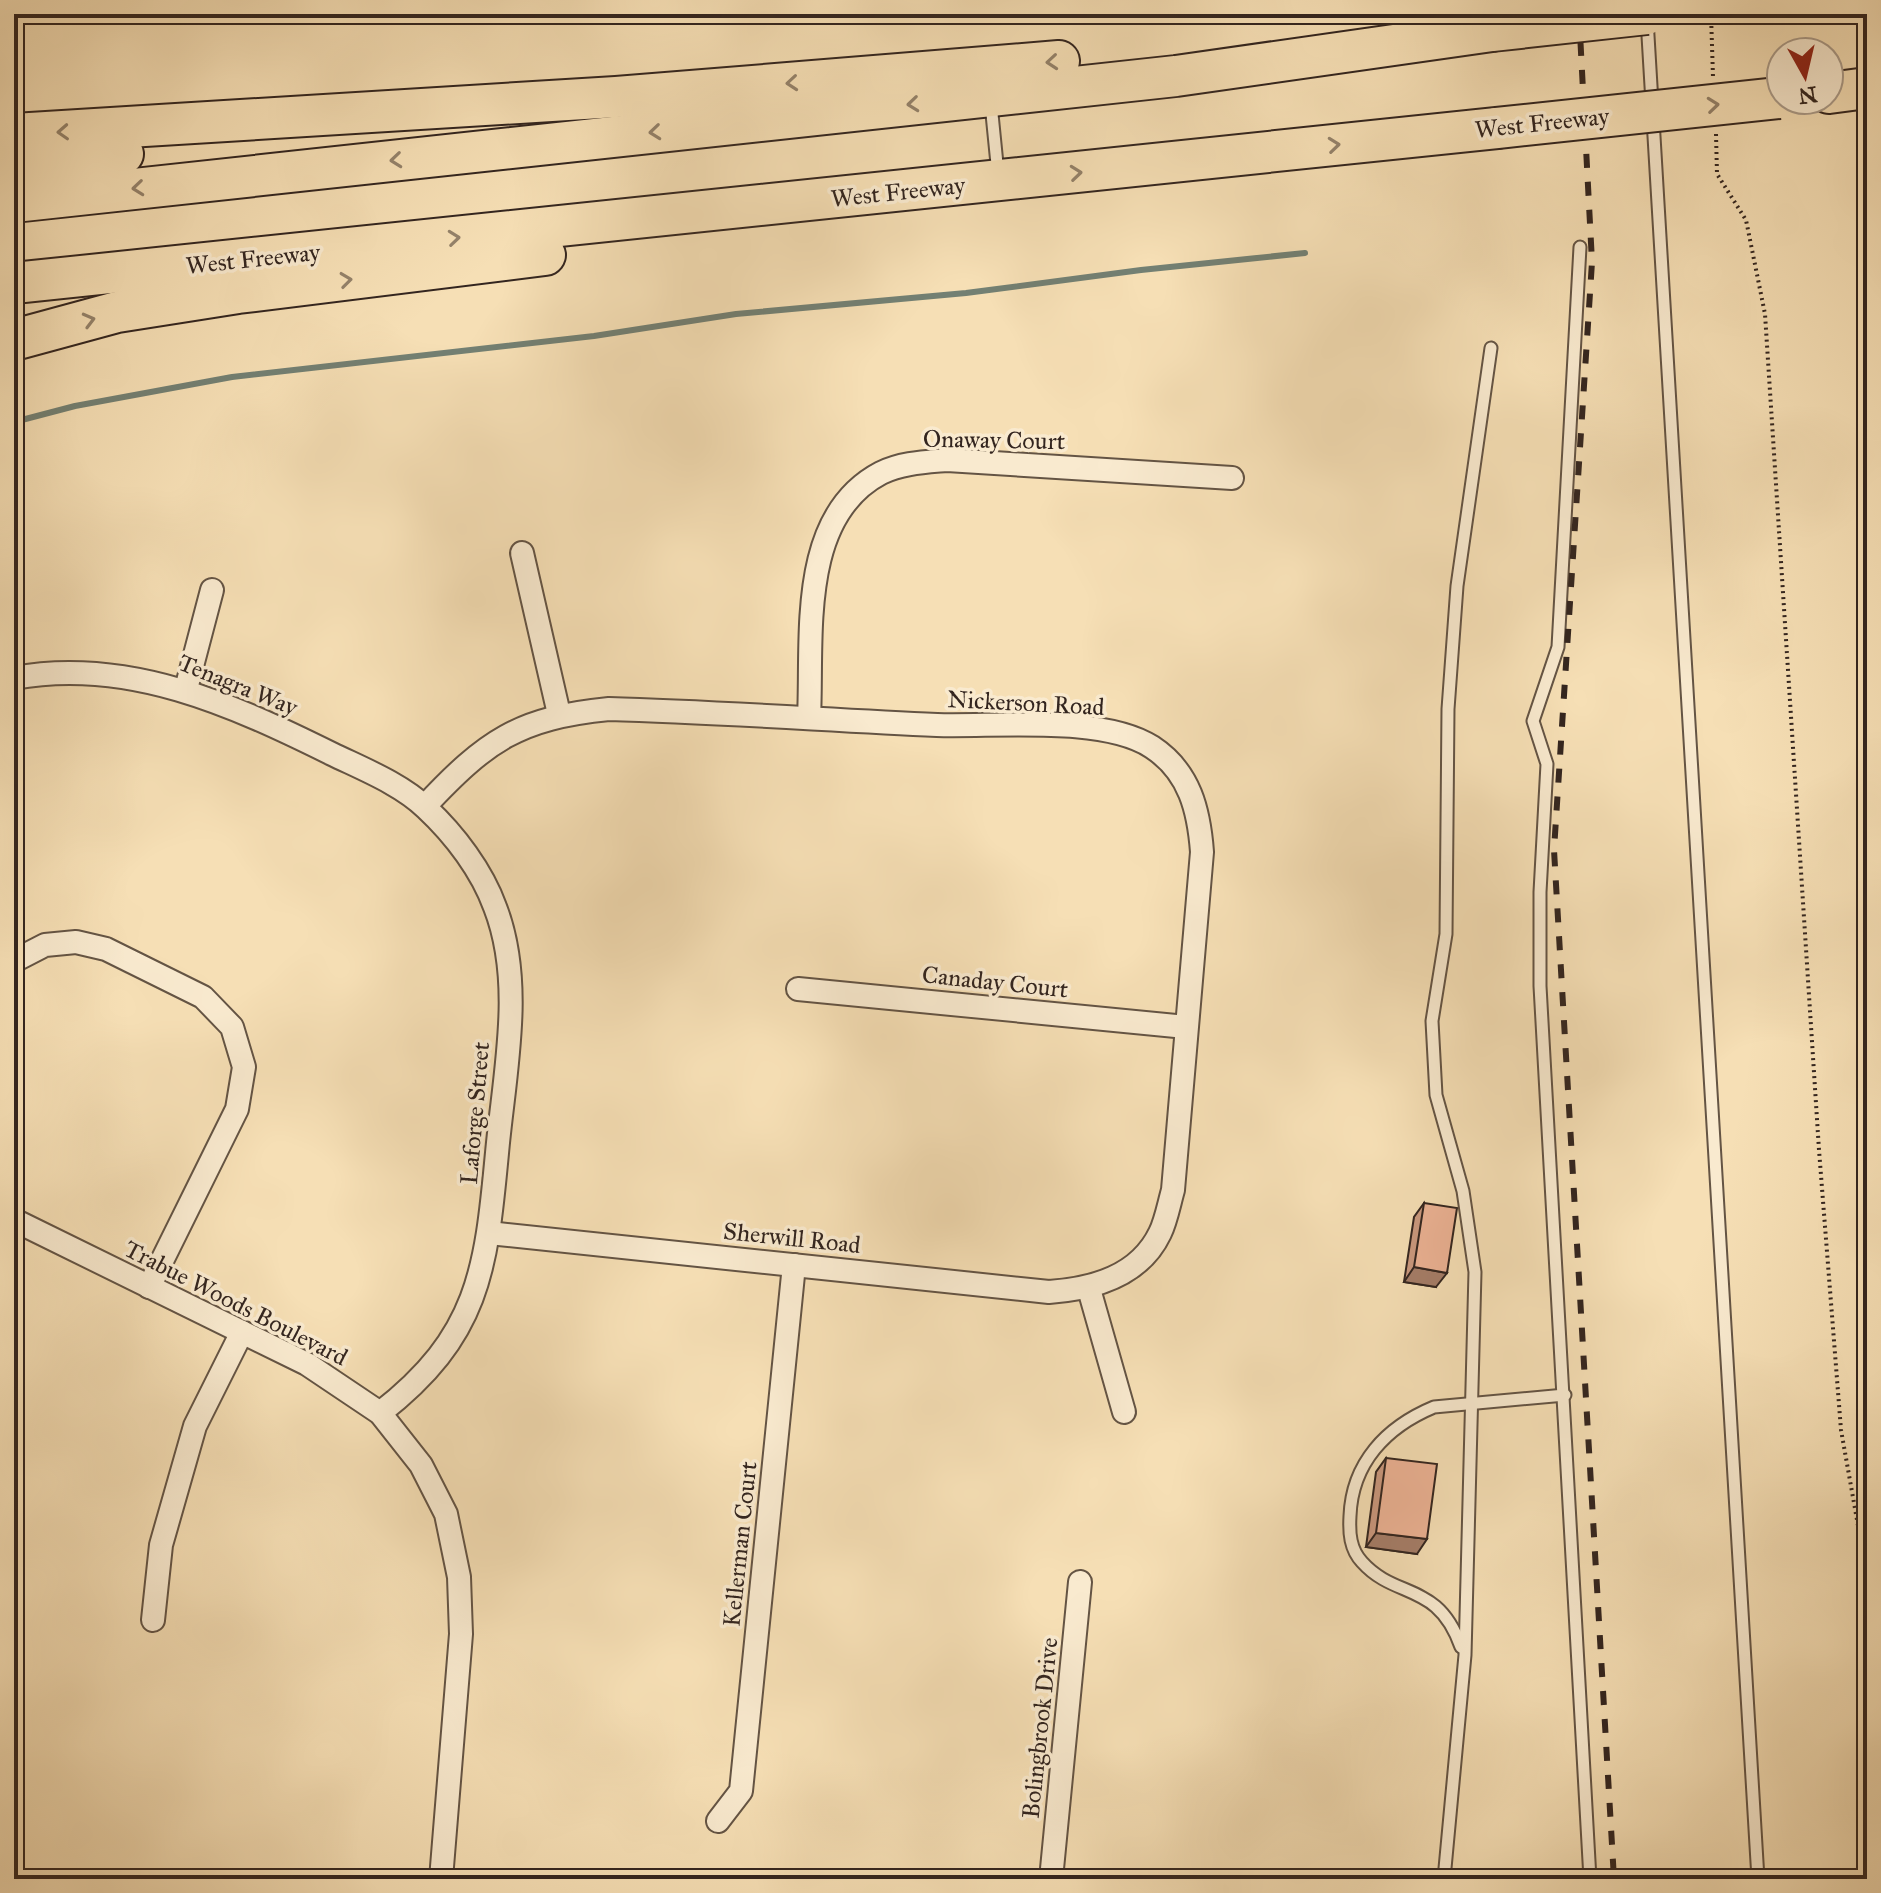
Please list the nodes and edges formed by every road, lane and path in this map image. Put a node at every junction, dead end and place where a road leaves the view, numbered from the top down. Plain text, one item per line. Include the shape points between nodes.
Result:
1 (1647, 14) edge
2 (1711, 14) edge
3 (1492, 31) junction
4 (1713, 78) dead end
5 (1867, 88) edge
6 (1845, 91) edge
7 (991, 95) junction
8 (616, 97) junction
9 (1765, 100) edge
10 (1715, 126) dead end
11 (14, 134) edge
12 (14, 166) edge
13 (998, 181) junction
14 (14, 202) edge
15 (1580, 247) dead end
16 (14, 283) edge
17 (14, 340) edge
18 (1491, 348) dead end
19 (1232, 478) dead end
20 (522, 553) dead end
21 (212, 590) dead end
22 (14, 678) edge
23 (186, 689) junction
24 (559, 714) junction
25 (809, 718) junction
26 (425, 806) junction
27 (14, 961) edge
28 (798, 989) dead end
29 (1186, 1027) junction
30 (14, 1220) edge
31 (489, 1233) junction
32 (794, 1265) junction
33 (149, 1287) junction
34 (1089, 1289) junction
35 (242, 1332) junction
36 (1565, 1395) junction
37 (1470, 1403) junction
38 (1124, 1412) dead end
39 (380, 1413) junction
40 (1867, 1576) edge
41 (1080, 1582) dead end
42 (153, 1620) dead end
43 (1465, 1655) junction
44 (718, 1821) dead end
45 (441, 1879) edge
46 (1051, 1879) edge
47 (1444, 1879) edge
48 (1590, 1879) edge
49 (1758, 1879) edge

1 - 3 highway, bridge
1 - 49 lane
2 - 4 path
3 - 7 highway via 1176,76
3 -> 8 highway
5 - 6 highway
7 - 13 lane
7 -> 14 highway
8 -> 11 highway
8 - 12 highway
13 -> 9 highway, West Freeway, bridge
10 - 40 path via 1717,174 1746,220 1765,314 1841,1430
16 -> 13 highway, West Freeway
17 -> 13 highway via 117,312 238,293 862,216
15 - 36 lane via 1558,647 1533,721 1547,764 1540,986
18 - 37 lane via 1457,586 1448,709 1446,934 1432,1021 1436,1095 1473,1249
19 - 25 street, Onaway Court via 947,460 884,472 851,496 822,544
20 - 24 street
21 - 23 street
22 - 23 street, Tenagra Way via 149,679
23 - 26 street, Tenagra Way via 362,768
24 - 25 street, Nickerson Road via 609,709
24 - 26 street, Nickerson Road via 490,744
25 - 29 street, Nickerson Road via 1094,728 1152,747 1192,793 1200,822 1202,852
26 - 31 street, Laforge Street via 479,874 505,940 509,1028
27 - 33 street via 45,945 76,942 106,949 203,997 232,1027 244,1067 237,1109
28 - 29 street, Canaday Court
29 - 34 street, Nickerson Road via 1173,1190 1160,1234 1130,1269
30 - 33 street, Trabue Woods Boulevard
31 - 32 street, Sherwill Road
31 - 39 street, Laforge Street via 481,1277 453,1338 411,1389
32 - 34 street, Sherwill Road via 1049,1292
32 - 44 street, Kellerman Court via 741,1791
33 - 35 street, Trabue Woods Boulevard
34 - 38 street
35 - 39 street, Trabue Woods Boulevard via 307,1364
35 - 42 street via 195,1426 161,1545
36 - 37 lane
36 - 48 lane
37 - 43 lane
37 - 43 lane via 1415,1415 1380,1442 1355,1482 1349,1525 1350,1541 1362,1562 1439,1609
39 - 45 street, Trabue Woods Boulevard via 421,1465 446,1514 459,1577 461,1634
41 - 46 street, Bolingbrook Drive
43 - 47 lane

